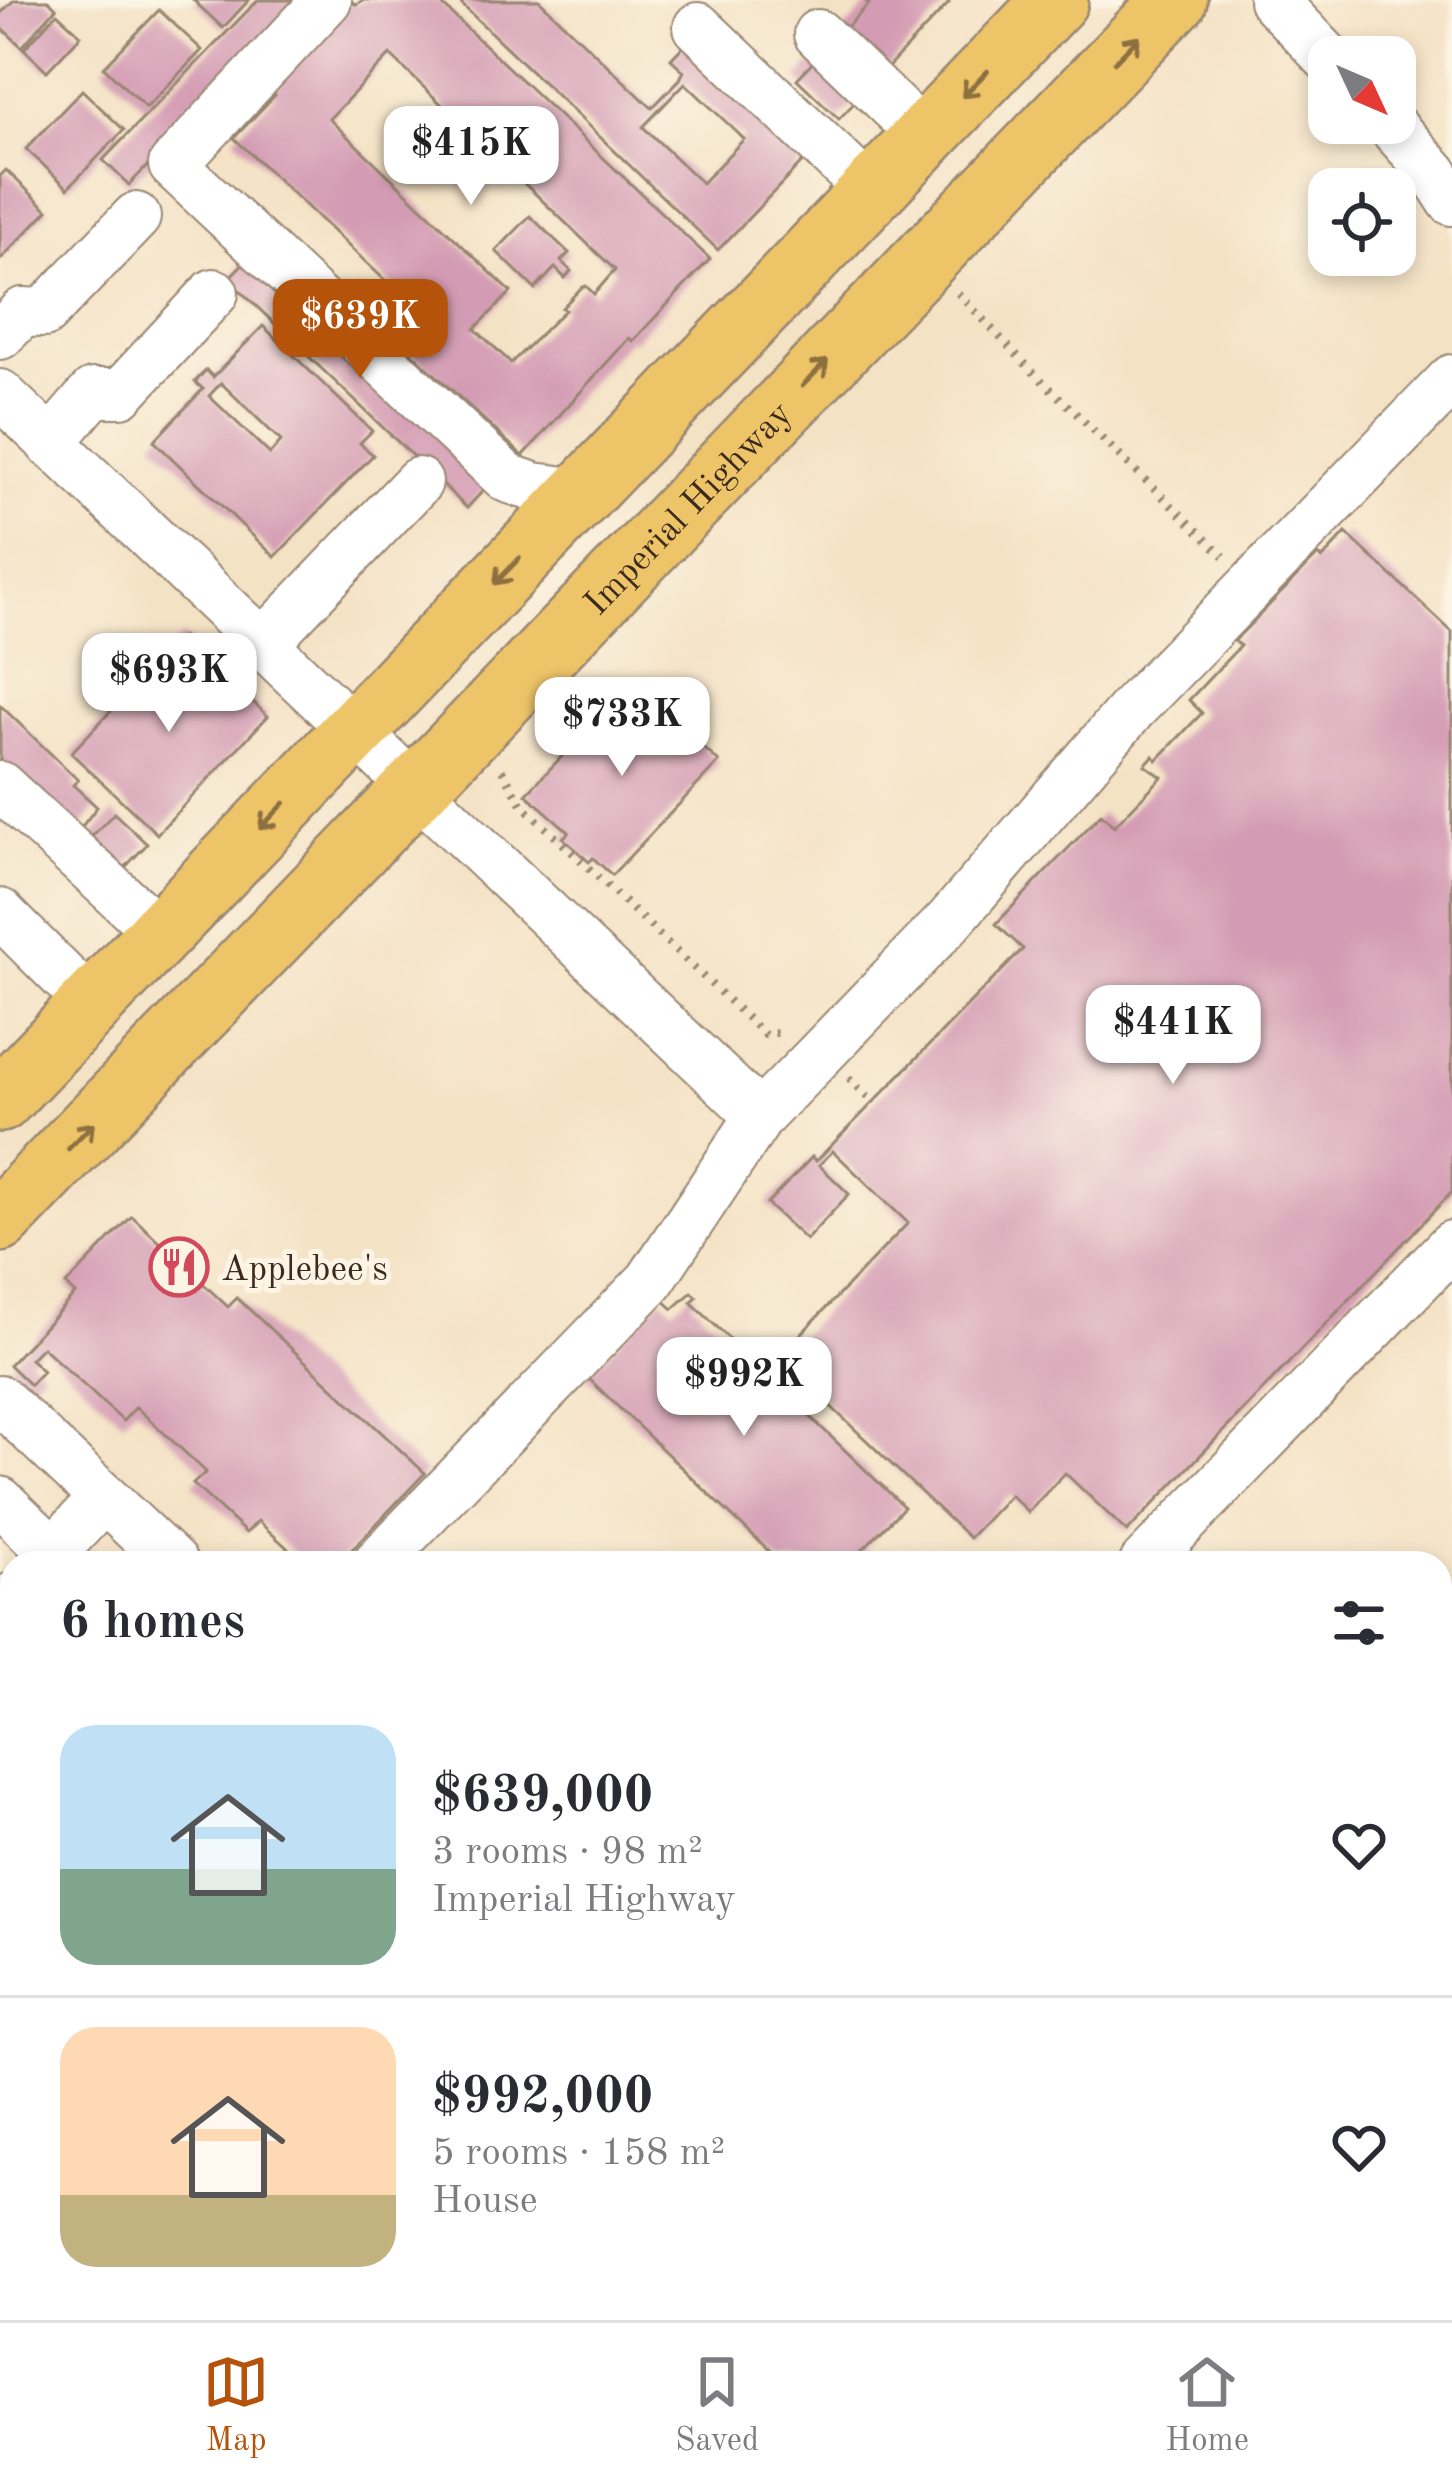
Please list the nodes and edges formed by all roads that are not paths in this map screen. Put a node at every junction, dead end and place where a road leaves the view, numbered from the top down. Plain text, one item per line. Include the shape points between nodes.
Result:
1 (327, 0) edge
2 (1056, 0) edge
3 (1174, 0) edge
4 (1273, 0) edge
5 (698, 27) dead end
6 (818, 34) dead end
7 (1308, 37) edge
8 (925, 137) junction
9 (1408, 144) edge
10 (872, 192) junction
11 (1452, 202) edge
12 (124, 206) dead end
13 (203, 281) dead end
14 (12, 323) edge
15 (1452, 379) edge
16 (0, 394) edge
17 (50, 442) junction
18 (418, 482) dead end
19 (583, 493) junction
20 (262, 645) junction
21 (353, 732) junction
22 (0, 786) edge
23 (414, 790) junction
24 (0, 913) edge
25 (160, 933) junction
26 (92, 1004) junction
27 (0, 1100) edge
28 (760, 1116) junction
29 (0, 1220) edge
30 (1452, 1245) edge
31 (0, 1400) edge
32 (104, 1498) junction
33 (0, 1502) edge
34 (43, 1551) edge
35 (54, 1551) edge
36 (159, 1551) edge
37 (389, 1551) edge
38 (1156, 1551) edge

1 - 19 street via 173,165 507,478
2 -> 8 main road
23 -> 3 main road, Imperial Highway
4 - 7 street
5 - 10 street
6 - 8 street
8 - 10 main road
9 - 11 street
10 - 19 main road
12 - 14 street via 44,313
13 - 17 street via 121,393 94,393
15 - 28 street via 1132,709 950,920
16 - 17 street
17 - 20 street
18 - 20 street
19 -> 21 main road
20 - 21 street
21 - 23 street
21 -> 25 main road
22 - 25 street
23 - 28 street
29 -> 23 main road, Imperial Highway
24 - 26 street
25 - 26 main road
26 - 27 main road
28 - 37 street via 650,1281
30 - 38 street
31 - 32 street
32 - 35 street
32 - 36 street
33 - 34 street

